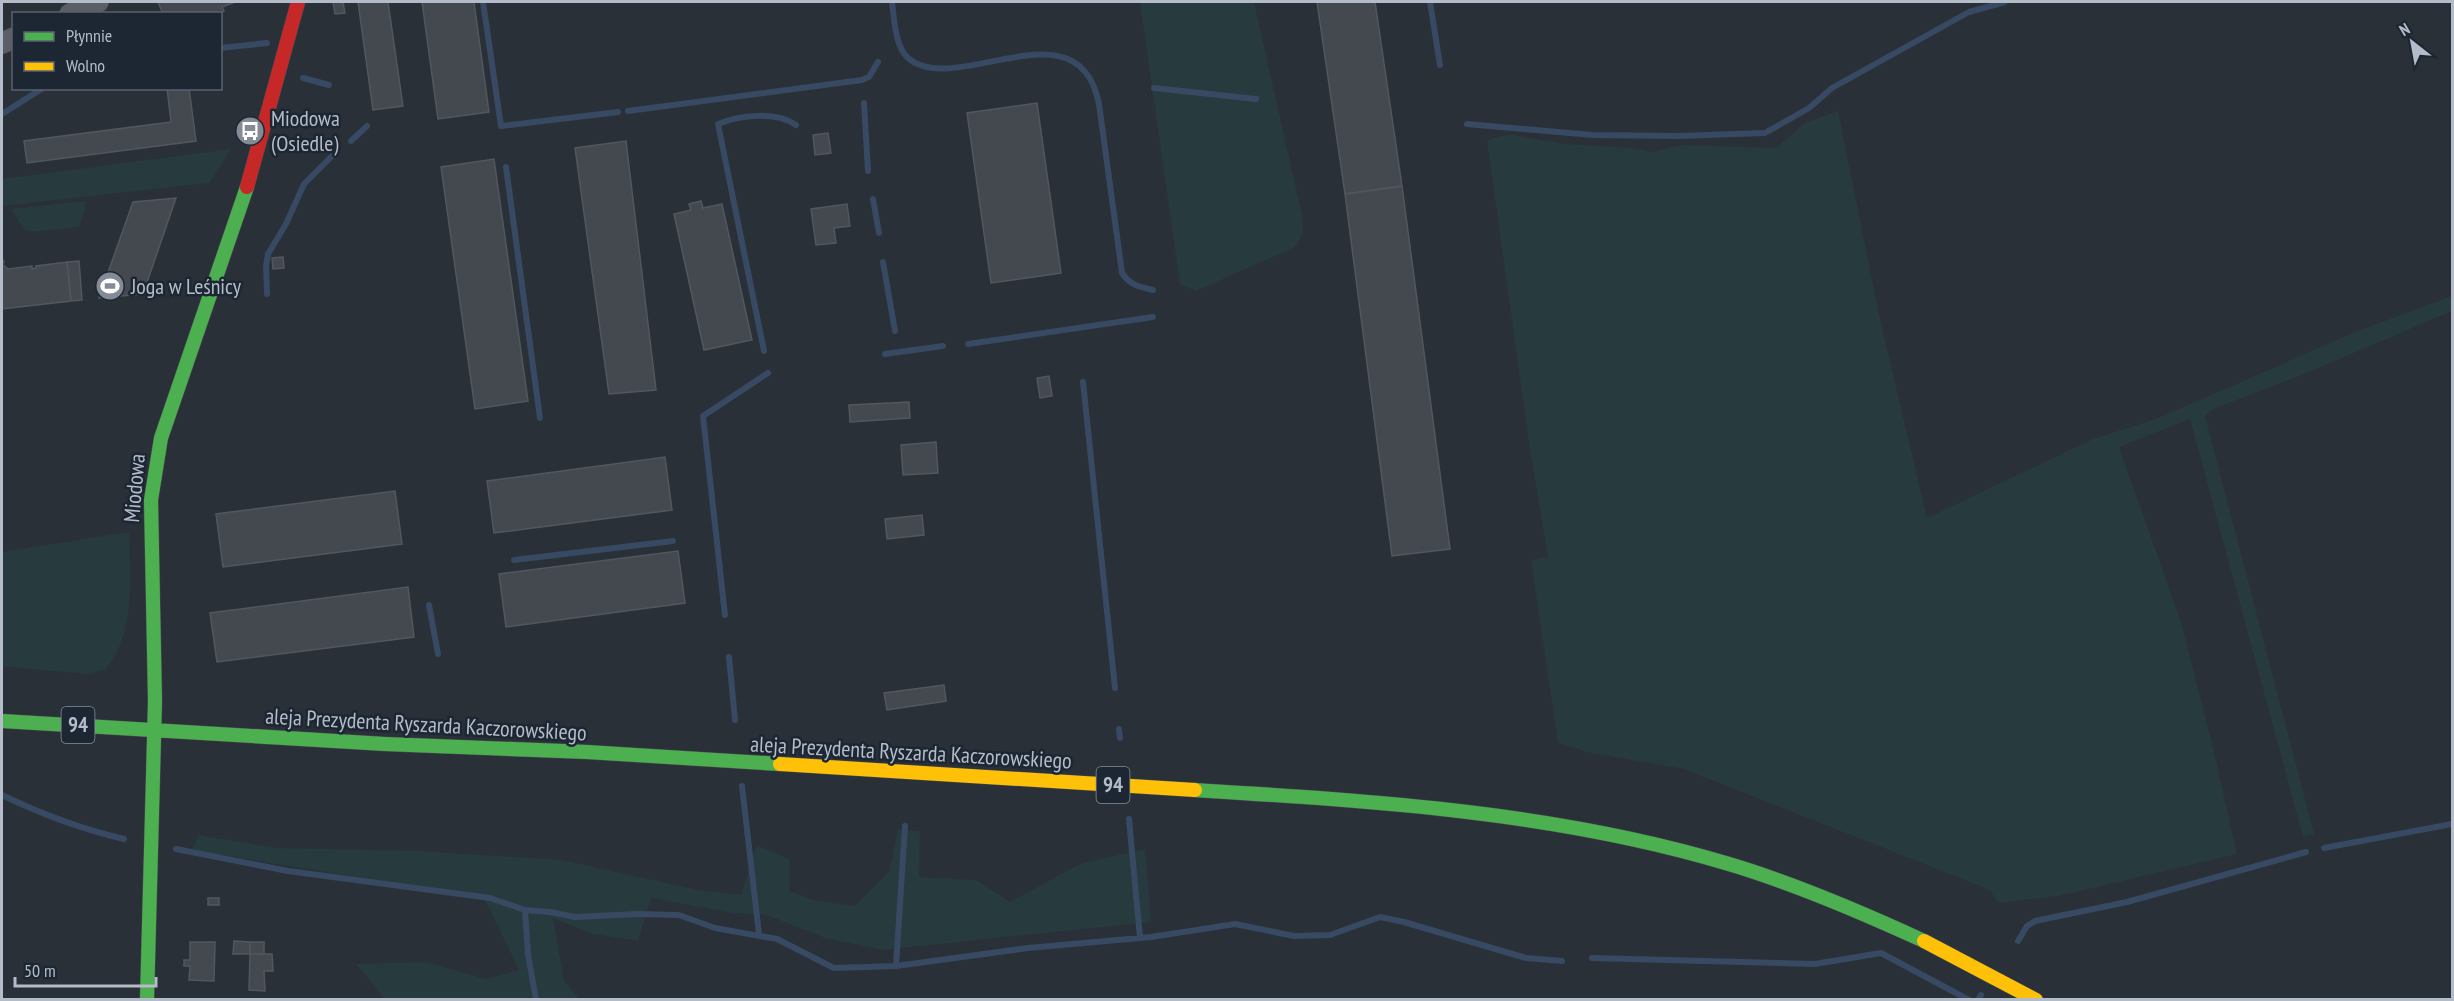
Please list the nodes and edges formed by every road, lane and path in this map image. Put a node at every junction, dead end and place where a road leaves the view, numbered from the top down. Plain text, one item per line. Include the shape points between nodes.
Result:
1 (98, 2) edge
2 (298, 2) edge
3 (75, 12) edge
4 (2, 721) edge
5 (155, 730) junction
6 (147, 999) edge
7 (2036, 999) edge

1 - 3 street
2 - 5 main road, Miodowa via 255,163 161,438 151,500
4 - 5 main road, aleja Prezydenta Ryszarda Kaczorowskiego / 94
5 - 6 main road, Miodowa
5 - 7 main road, aleja Prezydenta Ryszarda Kaczorowskiego / 94 via 915,772 1478,812 1605,833 1731,864 1858,911 1950,953

